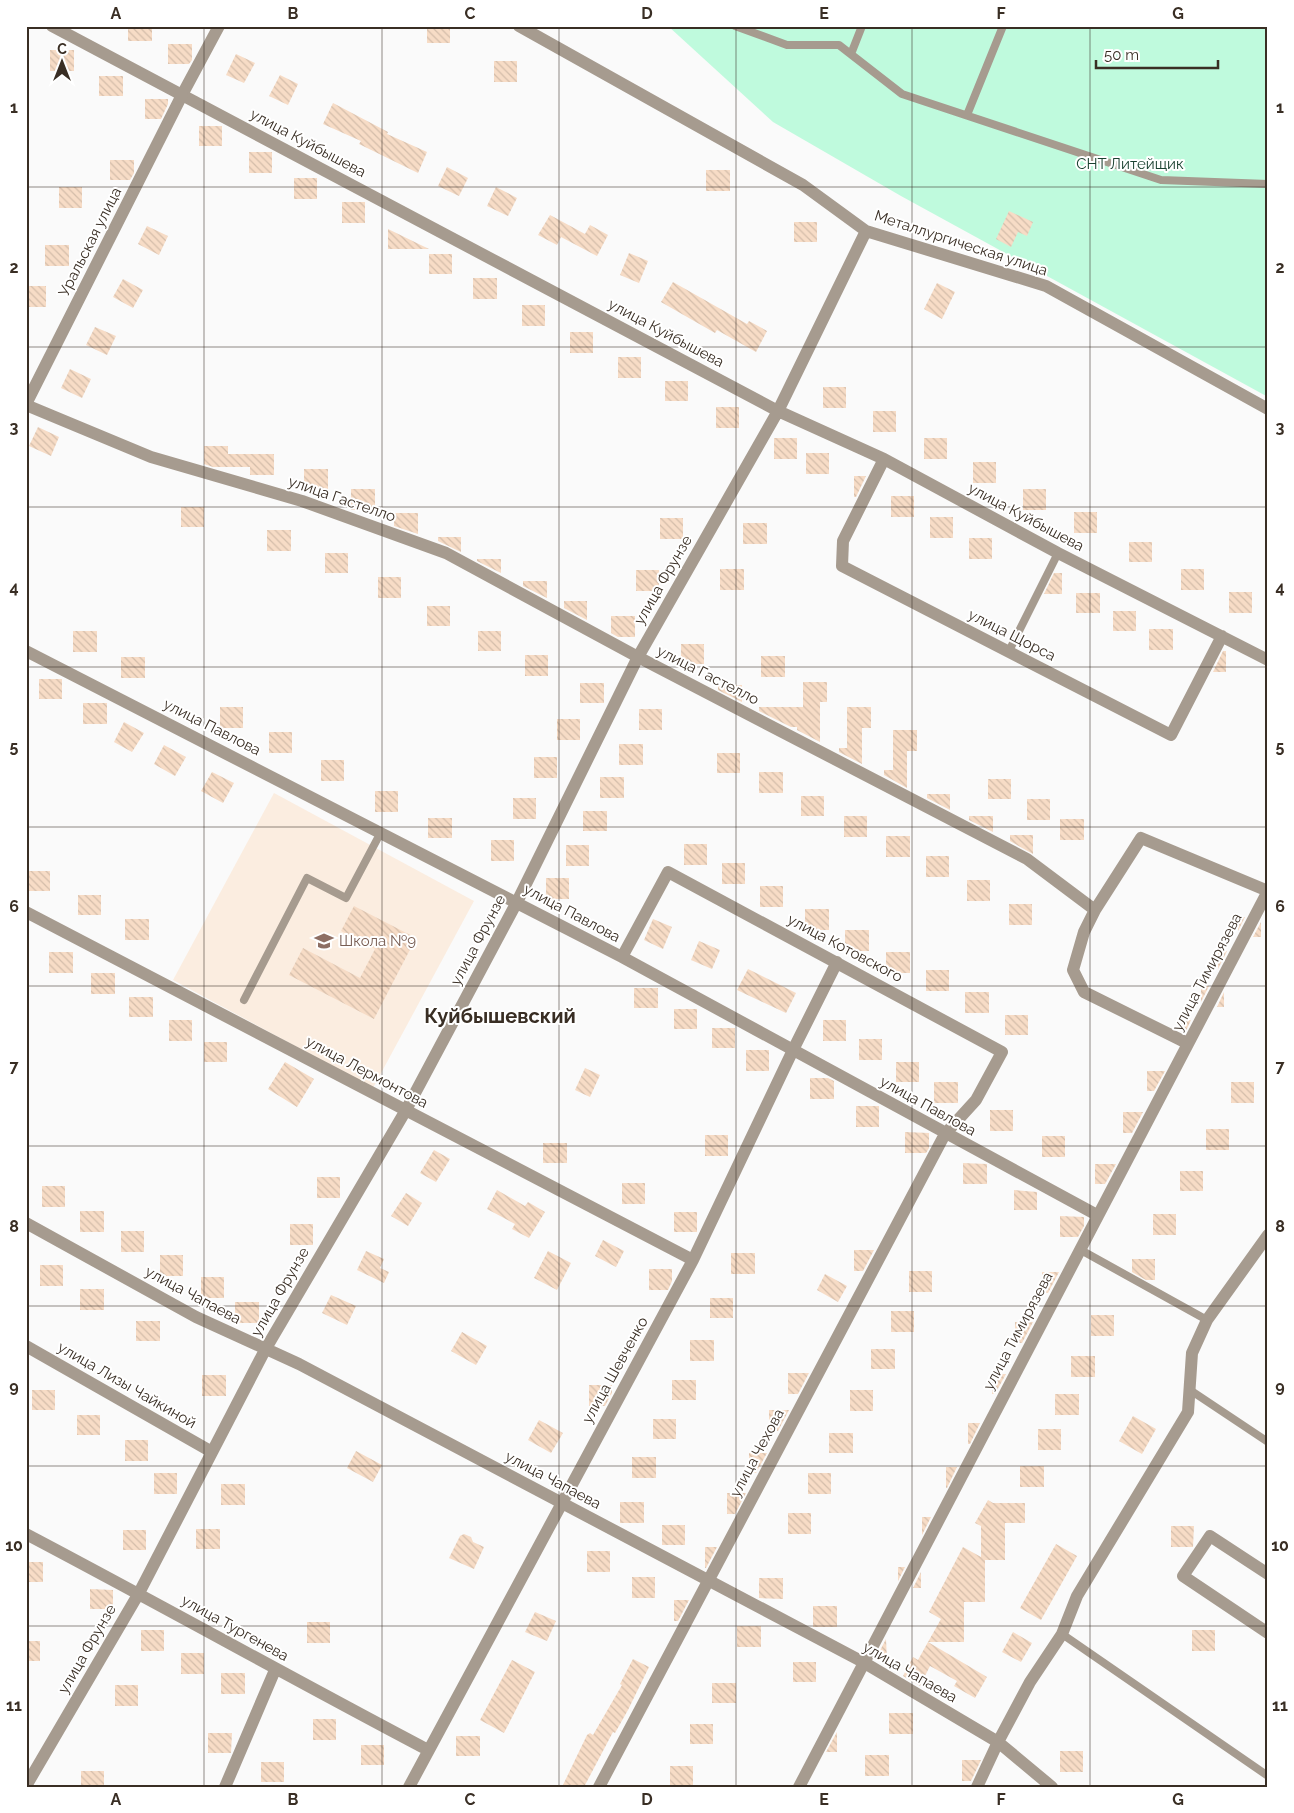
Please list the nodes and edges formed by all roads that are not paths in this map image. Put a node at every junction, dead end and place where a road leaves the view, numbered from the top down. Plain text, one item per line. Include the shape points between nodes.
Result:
1 (52, 26) edge
2 (219, 26) edge
3 (519, 26) edge
4 (735, 26) edge
5 (862, 26) edge
6 (1003, 26) edge
7 (851, 54) junction
8 (182, 95) junction
9 (967, 115) junction
10 (1268, 184) edge
11 (866, 230) junction
12 (26, 404) edge
13 (1268, 409) edge
14 (778, 411) junction
15 (884, 459) junction
16 (1058, 552) junction
17 (1222, 636) junction
18 (26, 651) edge
19 (1009, 651) junction
20 (638, 657) junction
21 (1268, 660) edge
22 (380, 832) junction
23 (1268, 891) edge
24 (518, 902) junction
25 (1095, 910) junction
26 (26, 912) edge
27 (622, 957) junction
28 (837, 962) junction
29 (244, 1000) dead end
30 (1187, 1043) junction
31 (793, 1050) junction
32 (406, 1110) junction
33 (945, 1134) junction
34 (1096, 1215) junction
35 (26, 1223) edge
36 (1268, 1235) edge
37 (1079, 1249) junction
38 (693, 1260) junction
39 (1207, 1320) junction
40 (26, 1346) edge
41 (265, 1350) junction
42 (1190, 1390) junction
43 (1268, 1442) edge
44 (212, 1452) junction
45 (561, 1502) junction
46 (26, 1534) edge
47 (1268, 1574) edge
48 (707, 1582) junction
49 (139, 1593) junction
50 (1268, 1633) edge
51 (1062, 1634) junction
52 (863, 1662) junction
53 (275, 1670) junction
54 (998, 1742) junction
55 (428, 1750) junction
56 (1268, 1776) edge
57 (26, 1786) edge
58 (225, 1787) edge
59 (409, 1787) edge
60 (598, 1787) edge
61 (799, 1787) edge
62 (978, 1787) edge
63 (1052, 1787) edge

1 - 8 street, улица Куйбышева
2 - 8 street, Уральская улица
3 - 11 street, Металлургическая улица via 803,185
4 - 7 lane via 787,45 839,45
5 - 7 lane
6 - 9 lane
7 - 9 lane via 902,94
8 - 12 street, Уральская улица
8 - 14 street, улица Куйбышева
9 - 10 lane via 1161,180
11 - 13 street, Металлургическая улица via 1046,286
11 - 14 street, улица Фрунзе
12 - 20 street, улица Гастелло via 151,457 302,501 446,553
14 - 15 street, улица Куйбышева
14 - 20 street, улица Фрунзе
15 - 16 street, улица Куйбышева
15 - 19 street, улица Щорса via 843,541 842,566
16 - 17 street, улица Куйбышева
16 - 19 lane
17 - 19 street, улица Щорса via 1171,735
17 - 21 street, улица Куйбышева
18 - 22 street, улица Павлова
20 - 24 street, улица Фрунзе
20 - 25 street, улица Гастелло via 1027,858
22 - 24 street, улица Павлова
22 - 29 lane via 346,898 307,878
23 - 25 street via 1141,838
23 - 30 street, улица Тимирязева
24 - 27 street, улица Павлова
24 - 32 street, улица Фрунзе
25 - 30 street via 1084,932 1073,970 1084,992
26 - 32 street, улица Лермонтова
27 - 28 street, улица Котовского via 668,872
27 - 31 street, улица Павлова
28 - 31 street, улица Шевченко
28 - 33 street, улица Котовского via 1002,1052 976,1100
30 - 34 street, улица Тимирязева
31 - 33 street, улица Павлова
31 - 38 street, улица Шевченко
32 - 38 street, улица Лермонтова
32 - 41 street, улица Фрунзе
33 - 34 street, улица Павлова
33 - 48 street, улица Чехова
34 - 37 street, улица Тимирязева
35 - 41 street, улица Чапаева via 196,1317
36 - 39 street
37 - 39 lane
37 - 52 street, улица Тимирязева
38 - 45 street, улица Шевченко
39 - 42 street via 1192,1353
40 - 44 street, улица Лизы Чайкиной
41 - 44 street, улица Фрунзе
41 - 45 street, улица Чапаева via 299,1364
42 - 43 lane
42 - 51 street via 1188,1412 1077,1596
44 - 49 street, улица Фрунзе
45 - 48 street, улица Чапаева
45 - 55 street, улица Шевченко
46 - 49 street, улица Тургенева
47 - 50 street via 1210,1536 1183,1576
48 - 52 street, улица Чапаева
48 - 60 street, улица Чехова
49 - 53 street, улица Тургенева
49 - 57 street, улица Фрунзе
51 - 54 street via 1030,1682
51 - 56 lane
52 - 54 street, улица Чапаева
52 - 61 street, улица Тимирязева
53 - 55 street, улица Тургенева
53 - 58 street
54 - 62 street
54 - 63 street, улица Чапаева
55 - 59 street, улица Шевченко

